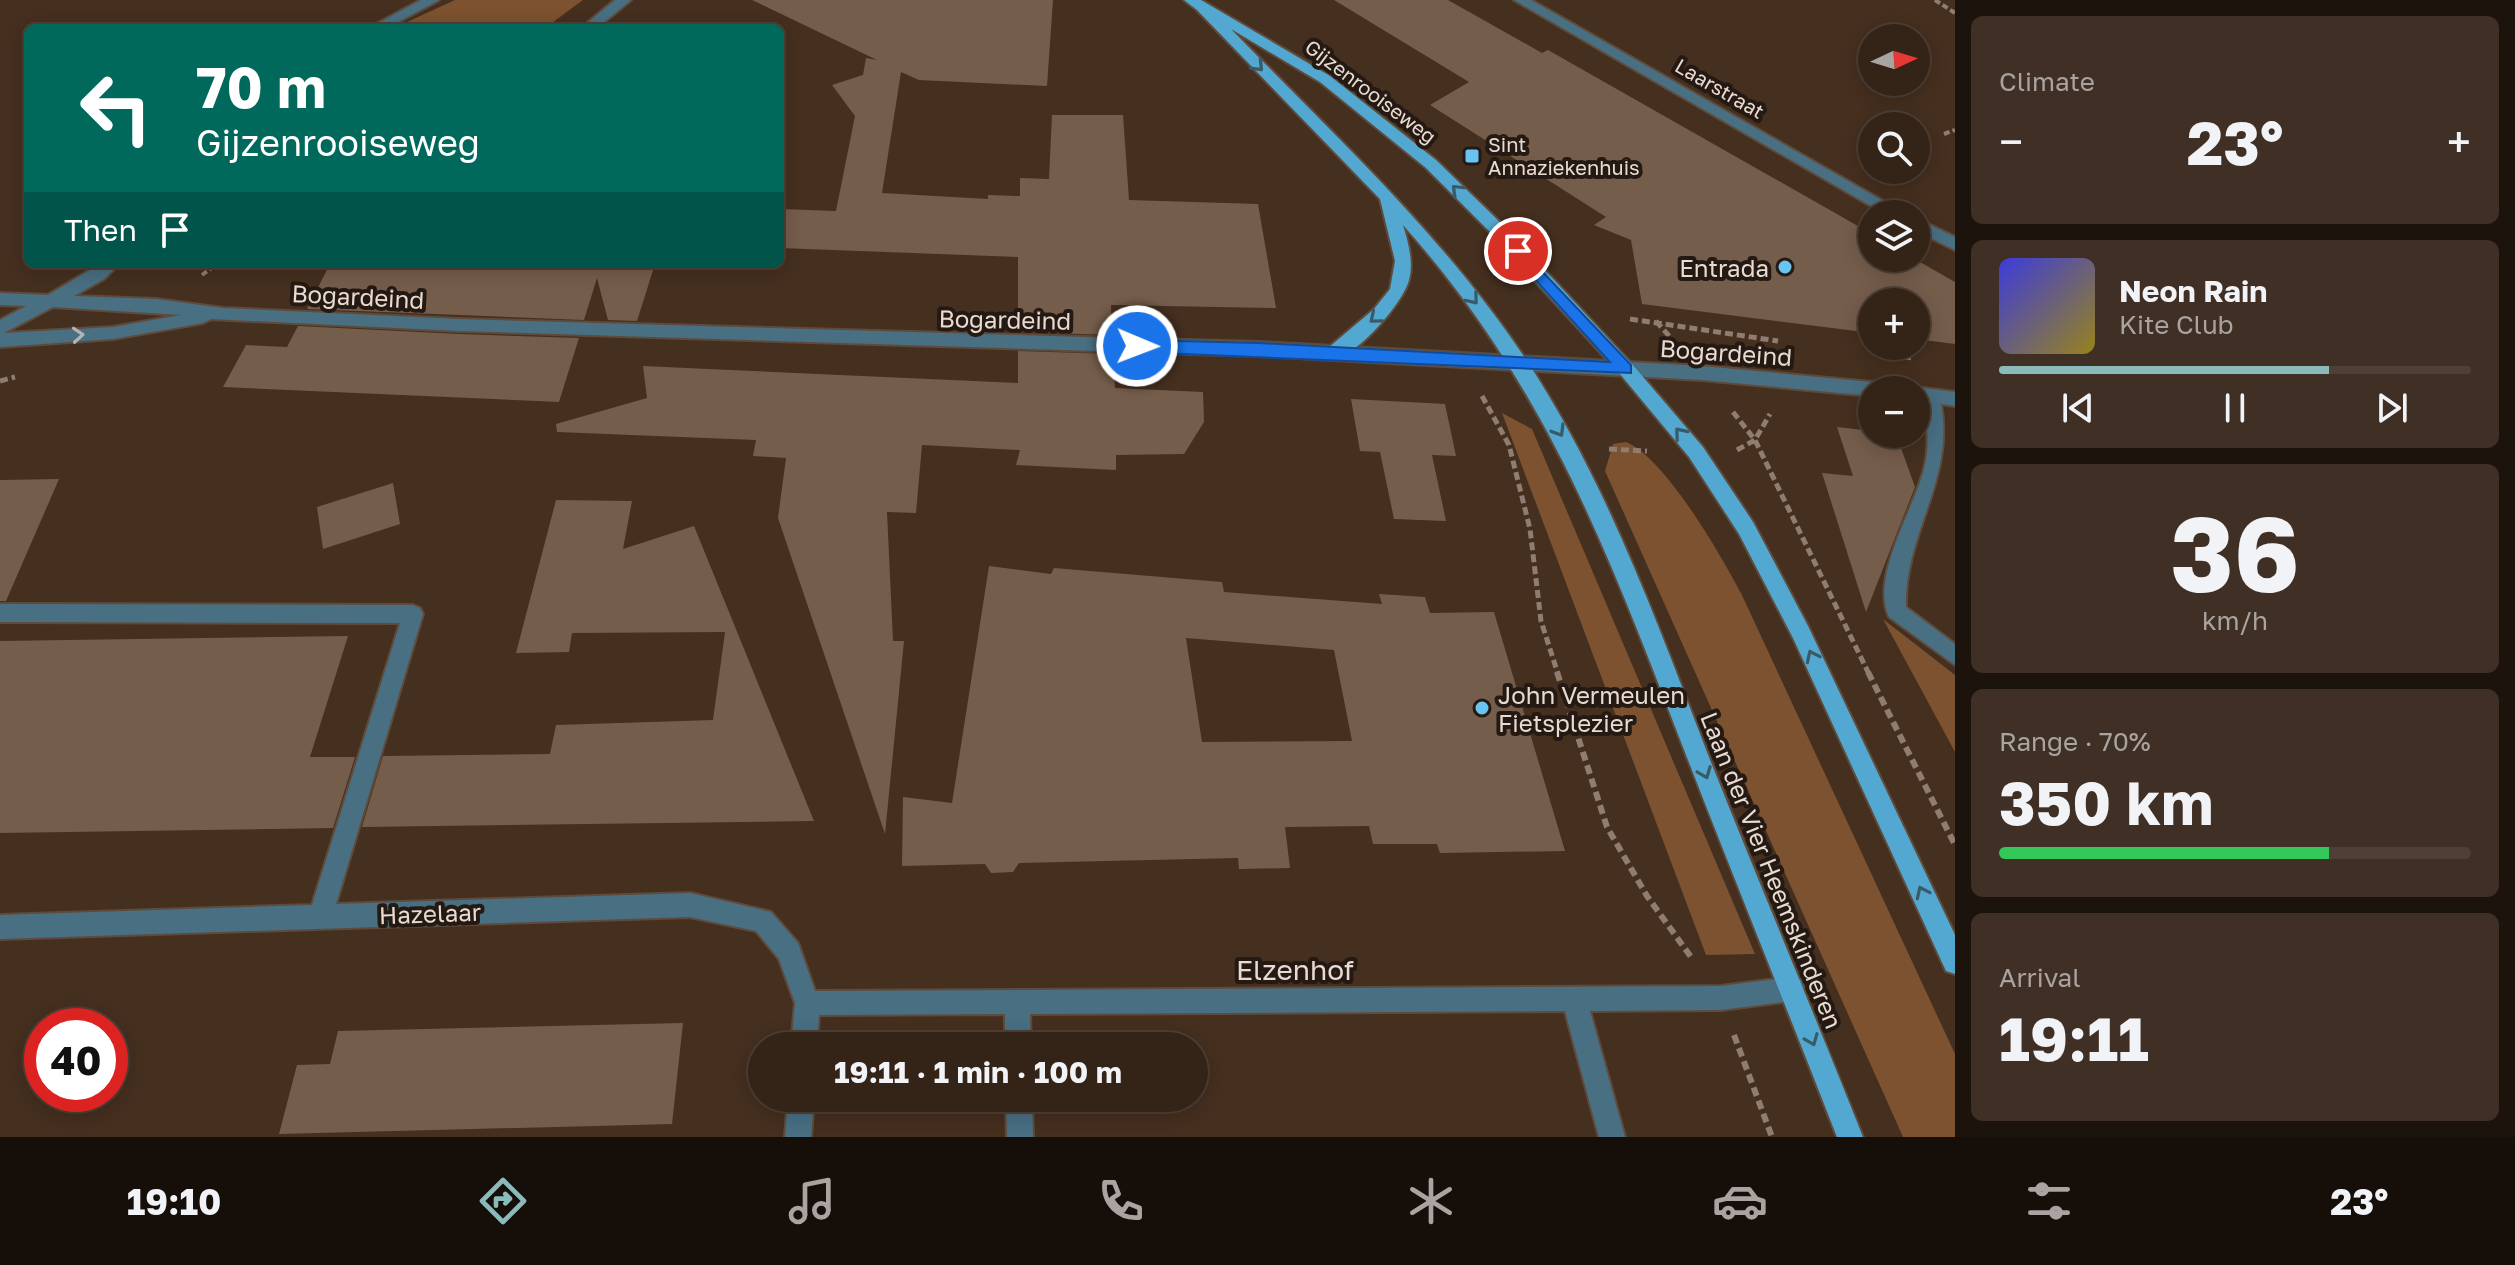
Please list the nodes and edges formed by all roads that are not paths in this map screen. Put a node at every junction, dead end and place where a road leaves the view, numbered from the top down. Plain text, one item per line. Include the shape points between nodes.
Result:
1 (432, 0) edge
2 (624, 0) edge
3 (1521, 0) edge
4 (1197, 5) edge
5 (384, 24) edge
6 (593, 24) edge
7 (1387, 195) junction
8 (1873, 200) edge
9 (1930, 231) edge
10 (1955, 244) edge
11 (105, 268) edge
12 (0, 299) edge
13 (54, 300) junction
14 (223, 314) junction
15 (0, 328) edge
16 (0, 340) edge
17 (1334, 353) junction
18 (1520, 364) junction
19 (1626, 369) junction
20 (1858, 388) edge
21 (1930, 396) edge
22 (1955, 399) edge
23 (1930, 406) edge
24 (0, 613) edge
25 (1955, 656) edge
26 (320, 917) junction
27 (0, 927) edge
28 (1955, 962) edge
29 (1792, 989) junction
30 (1574, 999) junction
31 (1017, 1002) junction
32 (807, 1003) junction
33 (805, 1032) edge
34 (1018, 1032) edge
35 (800, 1112) edge
36 (1019, 1112) edge
37 (798, 1137) edge
38 (1020, 1137) edge
39 (1612, 1137) edge
40 (1850, 1137) edge

1 - 5 street
2 - 6 street
3 - 8 street, Laarstraat
4 -> 7 main road, Gijzenrooiseweg
19 -> 4 main road, Gijzenrooiseweg via 1499,231 1409,145 1325,79
7 -> 17 main road via 1403,262 1397,291 1387,308
7 -> 18 main road, Gijzenrooiseweg
9 - 10 street
11 - 13 street
12 - 13 street, Bogardeind
13 - 14 street, Bogardeind
13 - 15 street
16 -> 14 street, Bogardeind via 113,333
14 - 17 street, Bogardeind
17 - 18 street, Bogardeind
18 - 19 street, Bogardeind
18 -> 29 main road, Laan der Vier Heemskinderen via 1570,448 1628,576
19 - 20 street, Bogardeind
28 -> 19 main road via 1746,528 1696,452
21 - 22 street
23 - 25 street via 1941,423 1941,458 1897,574 1896,611
24 - 26 street via 413,614
26 - 27 street, Hazelaar
26 - 32 street, Hazelaar via 690,905 763,920 789,952
29 - 30 street, Elzenhof via 1721,998
29 -> 40 main road, Laan der Vier Heemskinderen
30 - 31 street, Elzenhof
30 - 39 street
31 - 32 street, Elzenhof
31 - 34 street
32 - 33 street
35 - 37 street
36 - 38 street

